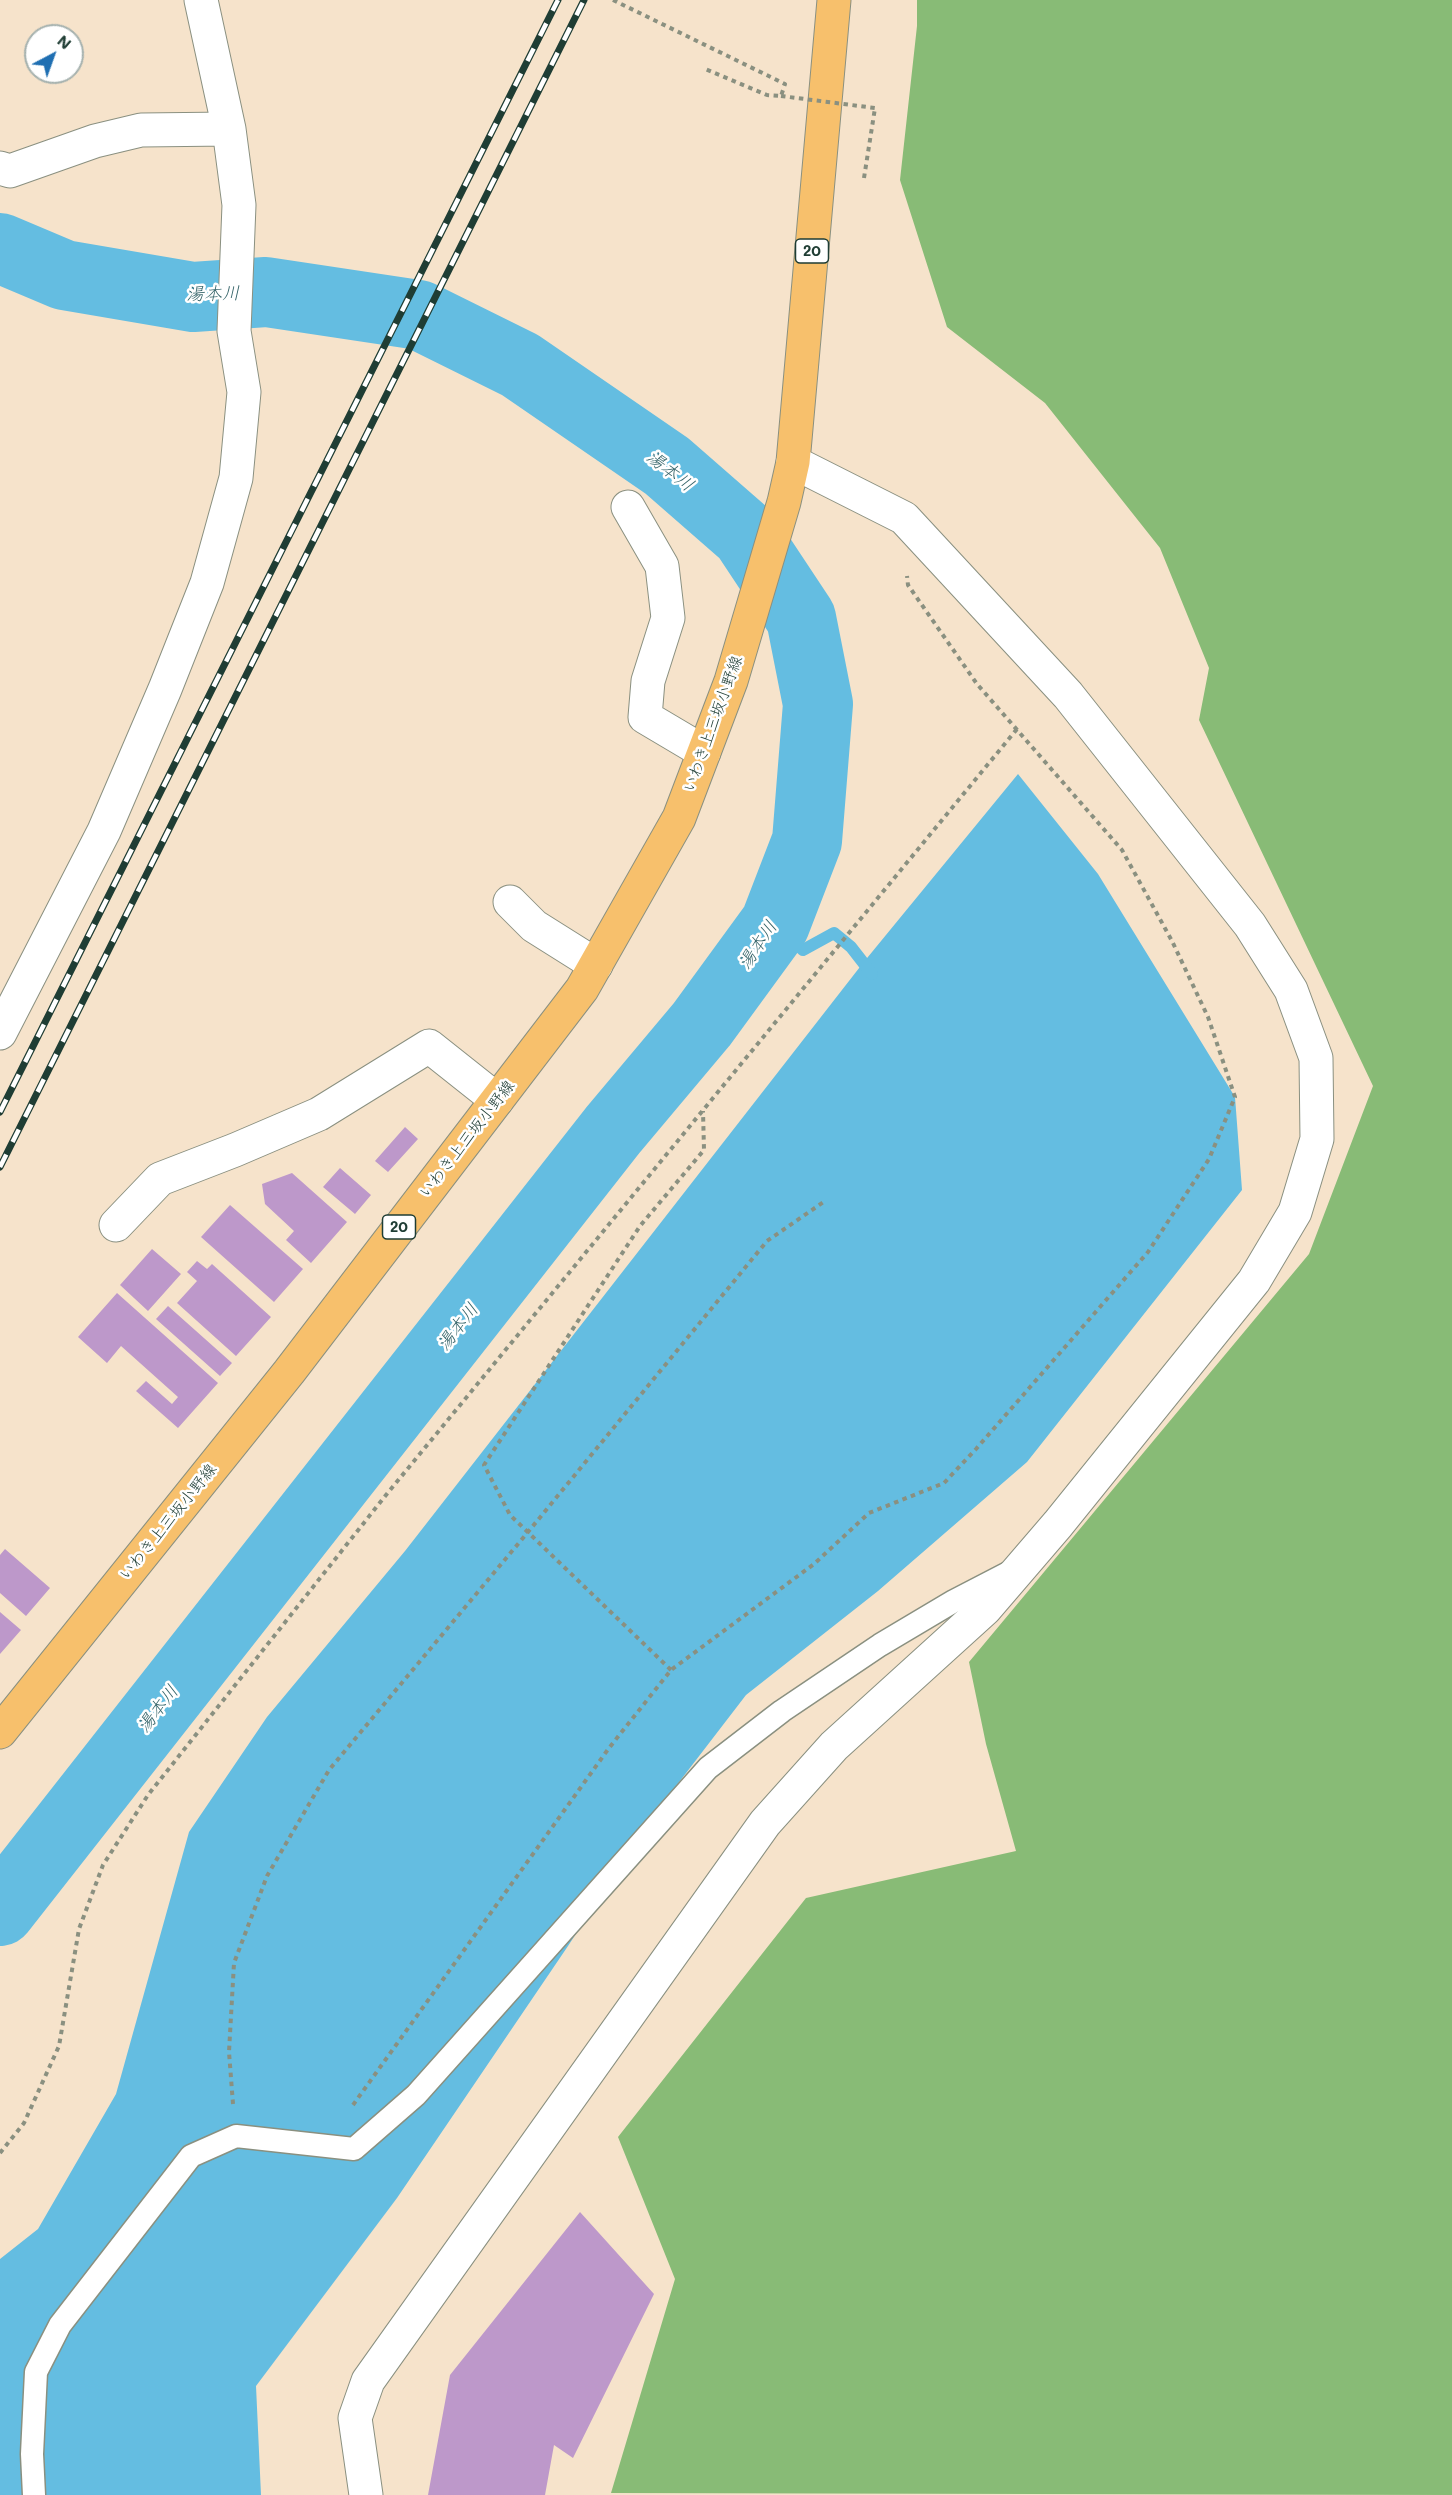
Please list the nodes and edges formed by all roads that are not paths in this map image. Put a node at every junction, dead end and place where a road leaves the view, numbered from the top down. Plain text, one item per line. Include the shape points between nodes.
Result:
1 (201, 0) edge
2 (834, 0) edge
3 (229, 129) junction
4 (0, 168) edge
5 (793, 462) junction
6 (628, 507) dead end
7 (704, 752) junction
8 (510, 902) dead end
9 (596, 965) junction
10 (0, 1033) edge
11 (497, 1100) junction
12 (116, 1225) dead end
13 (1021, 1567) junction
14 (0, 1732) edge
15 (34, 2495) edge
16 (366, 2495) edge

1 - 3 street
2 - 5 main road, 20
3 - 4 street via 141,130 95,141 10,171
3 - 10 street via 239,206 234,331 244,392 236,478 207,583 165,689 104,831
5 - 7 main road, いわき上三坂小野線 / 20 via 731,681
5 - 13 street via 904,518 1068,694 1250,925 1291,990 1316,1058 1317,1139 1295,1212 1254,1281
6 - 7 street via 662,566 668,618 648,681 645,717
7 - 9 main road, いわき上三坂小野線 / 20 via 678,818
8 - 9 street via 534,926
9 - 11 main road, いわき上三坂小野線 / 20
11 - 12 street via 429,1046 319,1114 160,1179
11 - 14 main road, いわき上三坂小野線 / 20 via 288,1372
13 - 15 lane via 954,1600 880,1645 782,1711 708,1768 416,2095 354,2149 236,2136 191,2156 60,2325 36,2372
13 - 16 street via 985,1609 834,1746 765,1823 368,2381 356,2418

